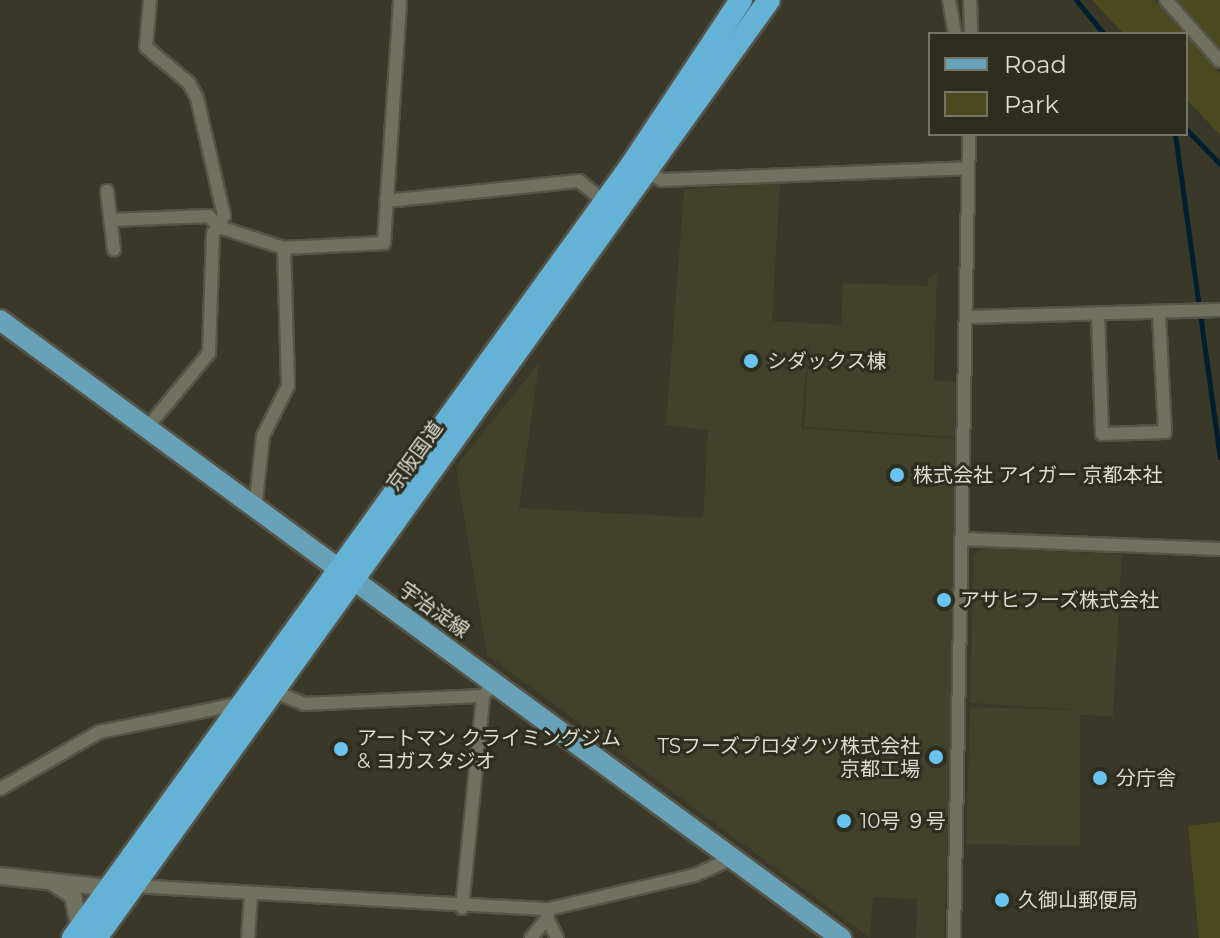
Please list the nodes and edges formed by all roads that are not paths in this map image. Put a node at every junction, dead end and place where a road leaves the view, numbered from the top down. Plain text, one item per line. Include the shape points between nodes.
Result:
1 (150, 0) edge
2 (400, 0) edge
3 (741, 0) edge
4 (769, 0) edge
5 (949, 0) edge
6 (970, 0) edge
7 (1166, 0) edge
8 (955, 32) edge
9 (971, 32) edge
10 (1220, 61) edge
11 (969, 136) edge
12 (968, 168) junction
13 (648, 173) junction
14 (107, 191) dead end
15 (386, 201) junction
16 (604, 201) junction
17 (110, 220) junction
18 (219, 227) junction
19 (284, 248) junction
20 (114, 250) dead end
21 (1220, 310) edge
22 (1159, 312) junction
23 (1098, 313) junction
24 (966, 317) junction
25 (0, 320) edge
26 (147, 428) junction
27 (255, 508) junction
28 (962, 539) junction
29 (1220, 549) edge
30 (346, 576) junction
31 (489, 690) junction
32 (275, 692) junction
33 (238, 704) junction
34 (0, 789) edge
35 (731, 859) junction
36 (0, 876) edge
37 (53, 882) junction
38 (122, 887) junction
39 (251, 894) junction
40 (462, 908) junction
41 (548, 914) junction
42 (83, 935) edge
43 (248, 938) edge
44 (531, 938) edge
45 (557, 938) edge
46 (841, 938) edge
47 (954, 938) edge

1 - 18 street via 146,47 189,83 197,98 224,216
2 - 15 street
3 - 16 highway, 京阪国道
4 - 13 highway, 京阪国道
5 - 8 street
6 - 9 street
7 - 10 street
11 - 12 street
12 - 13 street via 662,180
12 - 24 street
13 - 30 highway, 京阪国道
14 - 17 street
15 - 16 street via 579,181
15 - 19 street via 384,243
16 - 30 highway, 京阪国道
17 - 18 street via 209,216
17 - 20 street
18 - 19 street
18 - 26 street via 213,234 209,353
19 - 27 street via 288,386 263,436
21 - 22 street
22 - 23 street
22 - 23 street via 1165,432 1102,434
23 - 24 street
24 - 28 street
25 - 26 main road, 宇治淀線
26 - 27 main road, 宇治淀線
27 - 30 main road, 宇治淀線
28 - 29 street
28 - 47 street
30 - 31 main road, 宇治淀線
30 - 32 highway, 京阪国道
30 - 33 highway, 京阪国道
31 - 32 street via 304,704
31 - 35 main road, 宇治淀線
31 - 40 street
32 - 38 highway, 京阪国道
33 - 34 street via 99,732
33 - 38 highway, 京阪国道
35 - 41 street via 695,875
35 - 46 main road, 宇治淀線
36 - 37 street
37 - 38 street
37 - 42 street via 73,896
38 - 39 street
38 - 42 highway, 京阪国道
39 - 40 street
39 - 43 street
40 - 41 street
41 - 44 street
41 - 45 street

